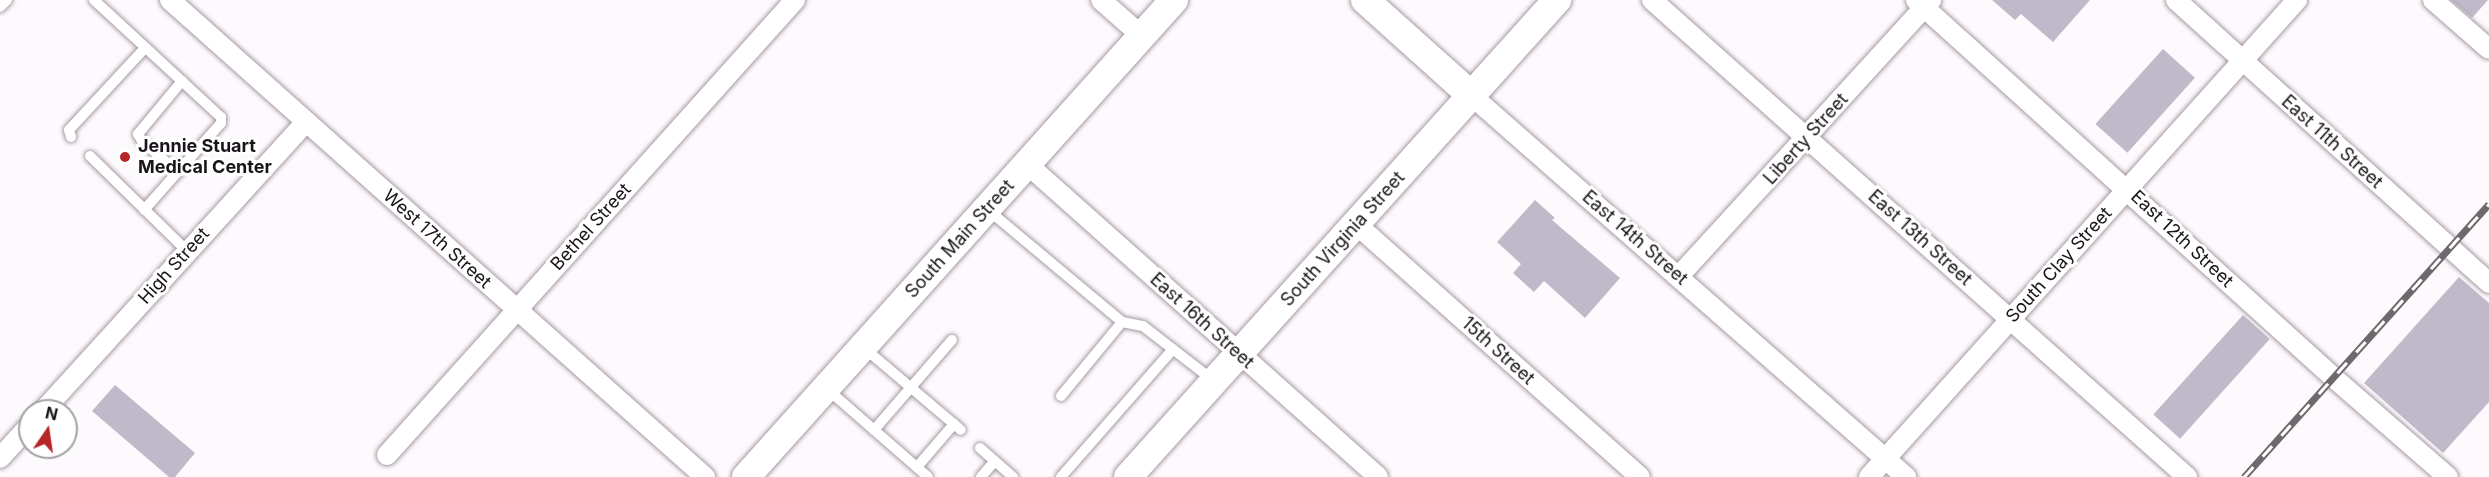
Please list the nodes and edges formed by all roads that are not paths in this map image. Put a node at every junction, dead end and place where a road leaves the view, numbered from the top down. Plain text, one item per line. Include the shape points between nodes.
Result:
1 (7, 0) edge
2 (94, 0) edge
3 (170, 0) edge
4 (795, 0) edge
5 (1101, 0) edge
6 (1174, 0) edge
7 (1365, 0) edge
8 (1557, 0) edge
9 (1652, 0) edge
10 (2176, 0) edge
11 (2297, 0) edge
12 (2433, 0) edge
13 (1924, 3) edge
14 (0, 7) edge
15 (1142, 36) junction
16 (145, 48) junction
17 (2489, 49) edge
18 (2243, 60) junction
19 (182, 81) junction
20 (1472, 96) junction
21 (306, 122) junction
22 (71, 137) dead end
23 (1807, 138) junction
24 (90, 156) dead end
25 (1027, 164) junction
26 (178, 172) junction
27 (2127, 189) junction
28 (987, 209) junction
29 (144, 210) junction
30 (1356, 224) junction
31 (188, 252) junction
32 (1679, 276) junction
33 (2489, 283) edge
34 (517, 310) junction
35 (2010, 319) junction
36 (1122, 322) junction
37 (952, 340) dead end
38 (863, 347) junction
39 (1173, 349) junction
40 (1239, 354) junction
41 (1215, 381) junction
42 (826, 388) junction
43 (911, 388) junction
44 (1061, 396) dead end
45 (54, 399) edge
46 (874, 430) junction
47 (18, 438) edge
48 (980, 448) dead end
49 (387, 455) dead end
50 (0, 458) edge
51 (1885, 459) junction
52 (995, 461) junction
53 (916, 467) junction
54 (705, 477) edge
55 (746, 477) edge
56 (928, 477) edge
57 (981, 477) edge
58 (1013, 477) edge
59 (1061, 477) edge
60 (1128, 477) edge
61 (1378, 477) edge
62 (1640, 477) edge
63 (1869, 477) edge
64 (1906, 477) edge
65 (2187, 477) edge
66 (2448, 477) edge

1 - 14 lane
2 - 16 lane
3 - 21 street, West 17th Street
4 - 34 street, Bethel Street
5 - 15 street
6 - 15 main road, South Main Street
7 - 20 main road, East 14th Street
8 - 20 main road, South Virginia Street
9 - 23 street, East 13th Street
10 - 18 street, East 11th Street
11 - 18 street, South Clay Street
12 - 17 street
13 - 23 street, Liberty Street
13 - 27 street, East 12th Street
15 - 25 main road, South Main Street
16 - 19 lane
16 - 22 lane via 69,130
18 - 27 street, South Clay Street
18 - 33 street, East 11th Street
19 - 26 lane via 221,117
19 - 26 lane via 138,134
20 - 30 main road, South Virginia Street
20 - 32 street, East 14th Street
21 - 31 street, High Street
21 - 34 street, West 17th Street
23 - 32 street, Liberty Street
23 - 35 street, East 13th Street
24 - 29 lane
25 - 28 main road, South Main Street
25 - 40 street, East 16th Street
26 - 29 lane
27 - 35 street, South Clay Street
27 - 66 street, East 12th Street
28 - 36 lane
28 - 38 main road, South Main Street
29 - 31 lane
30 - 40 main road, South Virginia Street
30 - 62 street, 15th Street
31 - 45 street, High Street
32 - 51 street, East 14th Street
34 - 49 street, Bethel Street
34 - 54 street, West 17th Street
35 - 51 street, South Clay Street
35 - 65 street, East 13th Street
36 - 39 lane via 1143,326
36 - 44 lane
37 - 43 lane
38 - 42 main road, South Main Street
38 - 43 lane
39 - 41 lane
39 - 59 lane
40 - 41 main road, South Virginia Street
40 - 61 street, East 16th Street
41 - 60 main road, South Virginia Street
42 - 46 lane
42 - 55 main road, South Main Street
43 - 46 lane
43 - 53 lane via 957,427
46 - 53 lane
47 - 50 street
48 - 52 lane
51 - 63 street, South Clay Street
51 - 64 street, East 14th Street
52 - 57 lane
52 - 58 lane
53 - 56 lane

